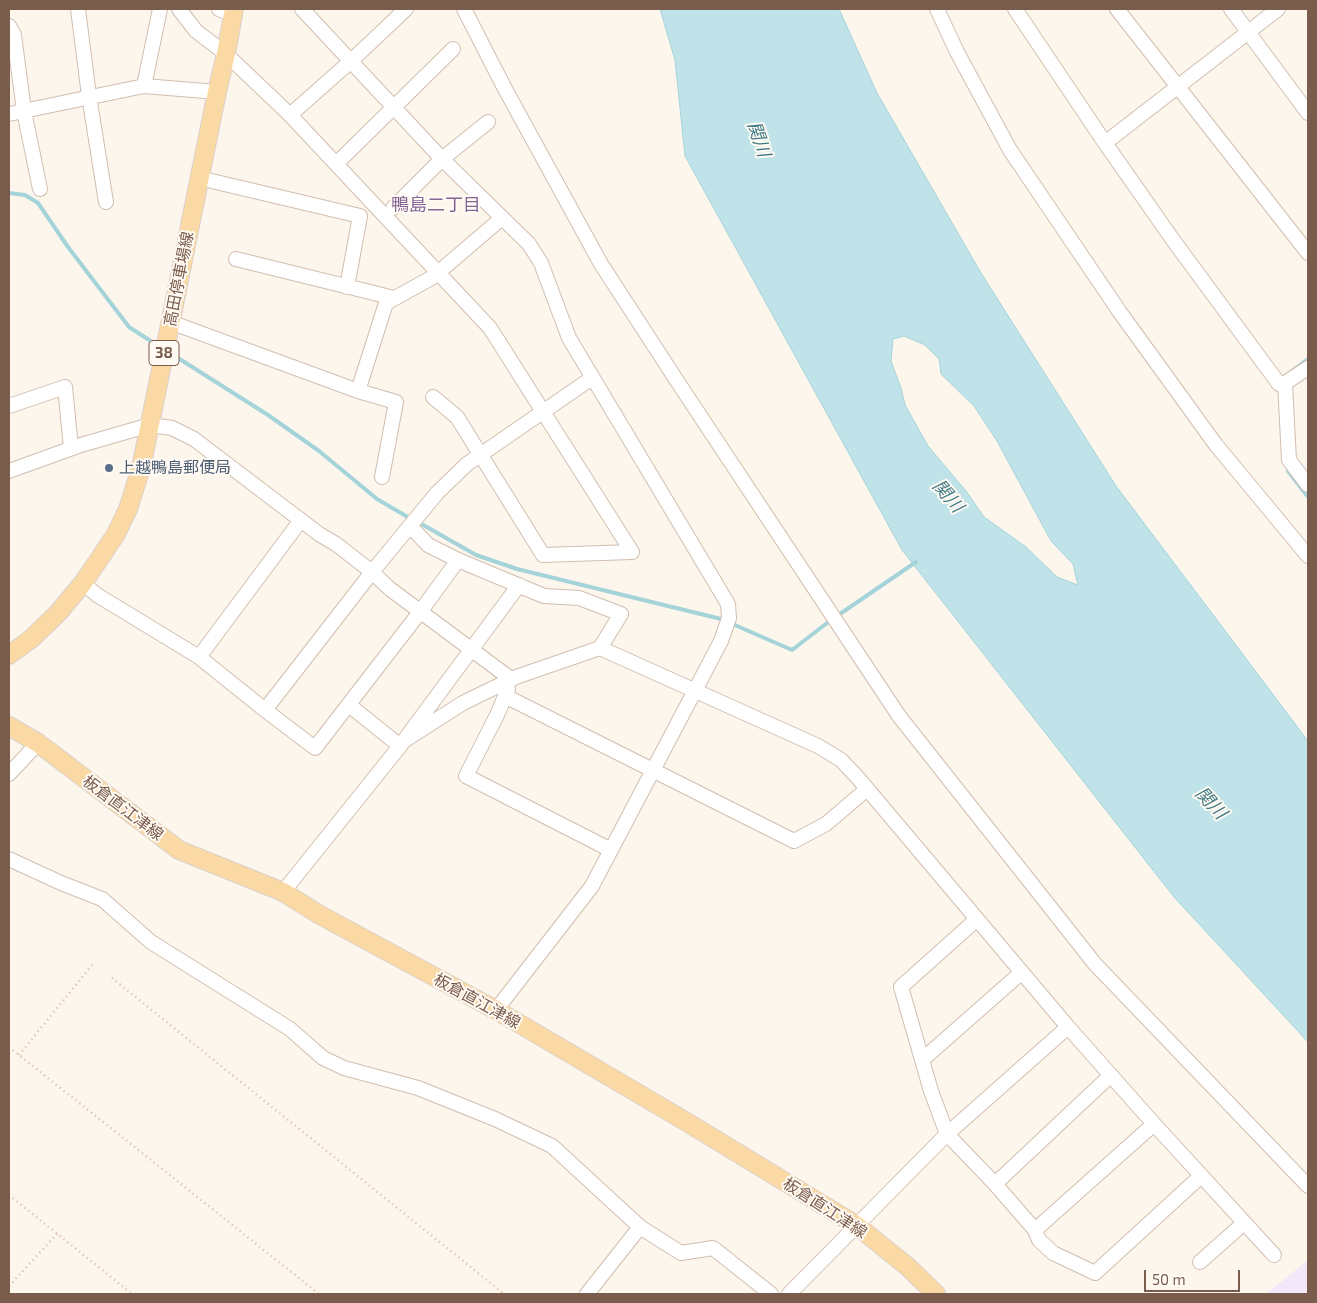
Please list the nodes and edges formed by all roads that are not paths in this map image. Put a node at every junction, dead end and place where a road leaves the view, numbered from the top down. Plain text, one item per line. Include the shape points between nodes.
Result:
1 (78, 9) edge
2 (160, 9) edge
3 (179, 9) edge
4 (302, 9) edge
5 (464, 9) edge
6 (937, 9) edge
7 (1015, 9) edge
8 (1117, 9) edge
9 (1230, 9) edge
10 (1278, 9) edge
11 (228, 11) edge
12 (399, 11) edge
13 (9, 26) edge
14 (1248, 32) junction
15 (453, 49) dead end
16 (226, 54) junction
17 (351, 61) junction
18 (144, 86) junction
19 (1177, 87) junction
20 (217, 92) junction
21 (89, 96) junction
22 (394, 108) junction
23 (24, 111) junction
24 (1308, 113) edge
25 (9, 114) edge
26 (290, 115) junction
27 (488, 122) dead end
28 (1105, 143) junction
29 (442, 159) junction
30 (336, 164) junction
31 (199, 178) junction
32 (40, 189) dead end
33 (106, 202) dead end
34 (393, 208) dead end
35 (502, 218) junction
36 (1308, 253) edge
37 (236, 259) dead end
38 (438, 272) junction
39 (347, 287) junction
40 (394, 298) junction
41 (170, 322) junction
42 (1308, 368) edge
43 (592, 378) junction
44 (1286, 383) junction
45 (358, 392) junction
46 (433, 397) dead end
47 (9, 406) edge
48 (543, 413) junction
49 (150, 424) junction
50 (71, 448) junction
51 (482, 455) junction
52 (9, 472) edge
53 (382, 476) dead end
54 (1308, 485) edge
55 (301, 520) junction
56 (410, 526) junction
57 (1308, 556) edge
58 (458, 560) junction
59 (372, 572) junction
60 (83, 583) junction
61 (519, 585) junction
62 (420, 612) junction
63 (600, 648) junction
64 (472, 651) junction
65 (9, 656) edge
66 (199, 657) junction
67 (512, 679) junction
68 (696, 691) junction
69 (505, 696) junction
70 (349, 705) junction
71 (265, 710) junction
72 (9, 726) edge
73 (38, 743) junction
74 (403, 743) junction
75 (653, 771) junction
76 (9, 774) edge
77 (867, 789) junction
78 (611, 850) junction
79 (9, 859) edge
80 (283, 892) junction
81 (977, 919) junction
82 (1022, 972) junction
83 (496, 1010) junction
84 (1068, 1027) junction
85 (922, 1060) junction
86 (1111, 1075) junction
87 (1154, 1124) junction
88 (947, 1134) junction
89 (1201, 1176) junction
90 (995, 1184) junction
91 (1308, 1186) edge
92 (1244, 1223) junction
93 (856, 1225) junction
94 (640, 1227) junction
95 (1035, 1230) junction
96 (1274, 1255) dead end
97 (1200, 1262) dead end
98 (587, 1294) edge
99 (771, 1294) edge
100 (789, 1294) edge
101 (936, 1294) edge

1 - 21 street
2 - 18 street
3 - 16 street via 196,31
4 - 17 street
5 - 91 street via 602,264 900,716 1095,964
6 - 57 street via 1010,150 1113,303 1216,445
7 - 28 street
8 - 19 street
9 - 14 street
10 - 14 street
11 - 16 main road, 高田停車場線 / 38
12 - 17 street
13 - 23 street via 14,34
14 - 19 street
14 - 24 street
15 - 22 street
16 - 20 main road, 高田停車場線 / 38
16 - 26 street
17 - 22 street
17 - 26 street
18 - 20 street
18 - 21 street
19 - 28 street
19 - 36 street
20 - 31 main road, 高田停車場線 / 38
21 - 23 street
21 - 33 street
22 - 29 street
22 - 30 street
23 - 25 street
23 - 32 street
26 - 30 street
27 - 29 street
28 - 44 street via 1279,384
29 - 34 street
29 - 35 street
30 - 38 street
31 - 39 street via 360,216
31 - 41 main road, 高田停車場線 / 38
35 - 38 street
35 - 43 street via 529,244 541,263 569,338
37 - 39 street
38 - 40 street
38 - 48 street via 490,328
39 - 40 street
40 - 45 street via 386,303
41 - 45 street
41 - 49 main road, 高田停車場線 / 38
42 - 44 street
43 - 48 street
43 - 68 street via 728,604 729,618 722,641
44 - 54 street via 1289,460
45 - 53 street via 396,402
46 - 51 street via 456,418
47 - 50 street via 64,387
48 - 51 street
48 - 51 street via 632,552 543,554
49 - 50 street
49 - 55 street via 172,428 194,439
49 - 60 main road, 高田停車場線 / 38 via 128,509 116,534
50 - 52 street
51 - 56 street via 467,464
55 - 59 street
55 - 66 street
56 - 58 street via 428,545
56 - 59 street
58 - 61 street
58 - 62 street
59 - 62 street
59 - 71 street
60 - 65 main road, 高田停車場線 / 38 via 59,612
60 - 66 street via 97,595
61 - 63 street via 544,596 579,598 621,614
61 - 64 street
62 - 64 street
62 - 70 street
63 - 67 street
63 - 68 street
64 - 67 street
64 - 74 street
66 - 71 street
67 - 69 street
67 - 74 street via 463,703
68 - 75 street
68 - 77 street via 818,746 841,760
69 - 75 street
69 - 78 street via 466,776
70 - 71 street via 315,748
70 - 74 street
72 - 73 main road, 板倉直江津線
73 - 76 street
73 - 80 main road, 板倉直江津線 via 178,850
74 - 80 street
75 - 77 street via 794,841 826,824
75 - 78 street
77 - 81 street
78 - 83 street via 592,886
79 - 94 street via 102,899 151,942 290,1029 323,1058 344,1068 418,1088 552,1146
80 - 83 main road, 板倉直江津線
81 - 82 street
81 - 85 street via 901,987
82 - 84 street
82 - 85 street
83 - 93 main road, 板倉直江津線
84 - 86 street
84 - 88 street
85 - 88 street
86 - 87 street
86 - 90 street
87 - 89 street
87 - 95 street
88 - 90 street
88 - 93 street
89 - 92 street
89 - 95 street via 1095,1273 1053,1253 1039,1240
90 - 95 street
92 - 96 street
92 - 97 street
93 - 100 street
93 - 101 main road, 板倉直江津線
94 - 98 street
94 - 99 street via 681,1253 713,1248

